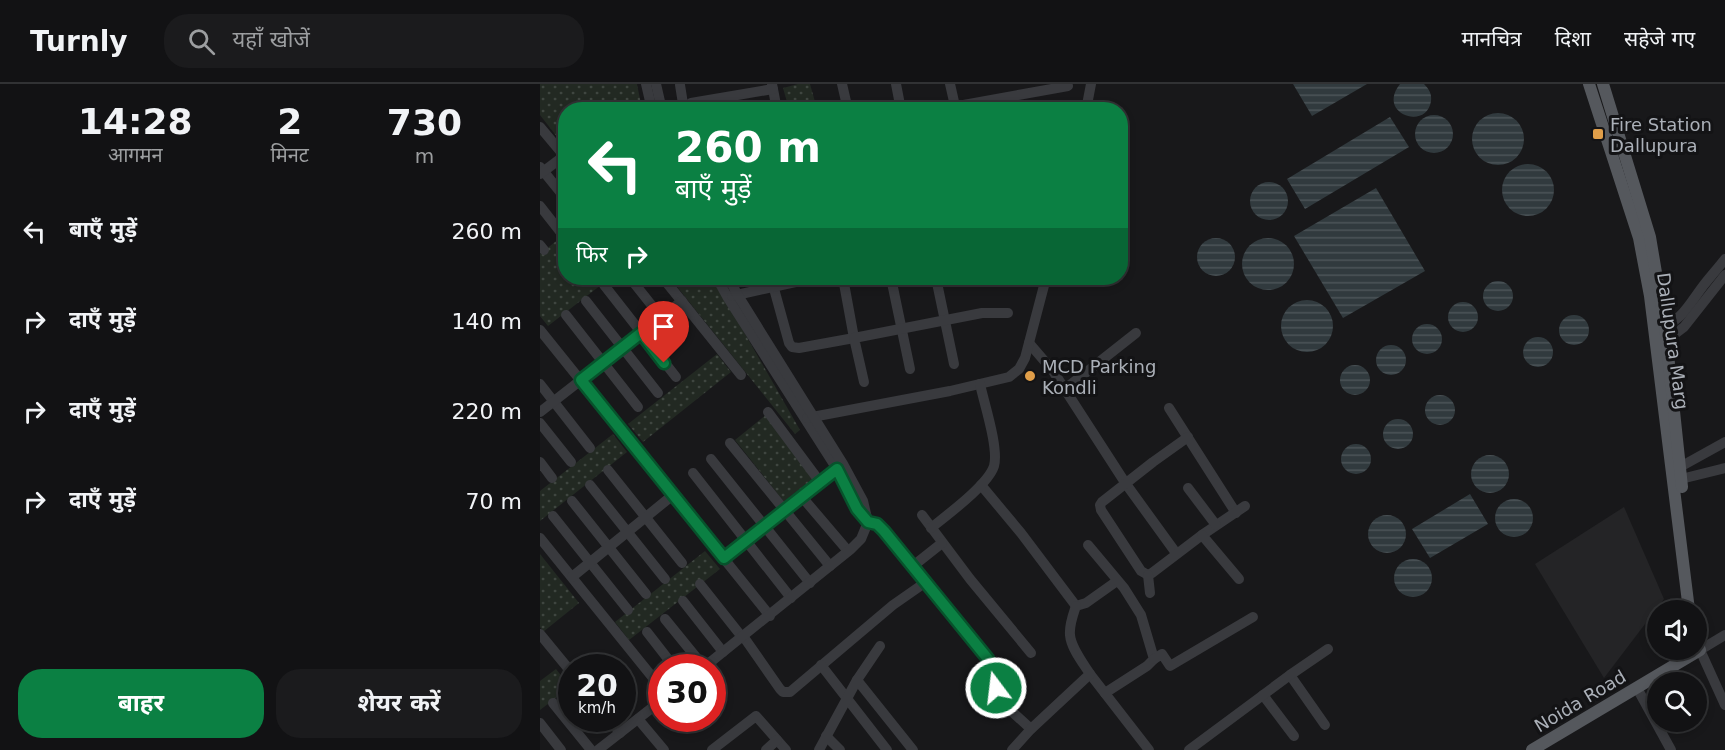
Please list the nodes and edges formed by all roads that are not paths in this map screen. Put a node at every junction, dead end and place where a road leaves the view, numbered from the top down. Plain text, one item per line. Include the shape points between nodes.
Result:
1 (646, 84) edge
2 (656, 84) edge
3 (842, 84) edge
4 (896, 84) edge
5 (950, 84) edge
6 (1091, 84) edge
7 (1589, 84) edge
8 (1603, 84) edge
9 (680, 85) edge
10 (1068, 86) dead end
11 (772, 87) edge
12 (1016, 89) edge
13 (996, 98) junction
14 (650, 102) edge
15 (660, 102) edge
16 (686, 102) edge
17 (706, 102) edge
18 (775, 102) edge
19 (846, 102) edge
20 (900, 102) edge
21 (954, 102) edge
22 (976, 102) edge
23 (997, 102) edge
24 (1088, 102) edge
25 (540, 127) edge
26 (558, 149) edge
27 (558, 161) edge
28 (541, 171) edge
29 (558, 190) edge
30 (540, 206) edge
31 (558, 229) edge
32 (1725, 259) edge
33 (1722, 278) edge
34 (604, 285) dead end
35 (636, 285) edge
36 (669, 285) edge
37 (723, 285) edge
38 (730, 285) edge
39 (773, 285) joint
40 (844, 285) edge
41 (893, 285) edge
42 (937, 285) edge
43 (1044, 285) edge
44 (1725, 293) edge
45 (732, 296) junction
46 (586, 301) dead end
47 (682, 301) junction
48 (1008, 314) dead end
49 (566, 315) dead end
50 (661, 317) junction
51 (944, 319) junction
52 (902, 329) junction
53 (540, 330) edge
54 (1660, 332) junction
55 (641, 333) junction
56 (1136, 333) dead end
57 (854, 338) junction
58 (1029, 343) junction
59 (622, 347) junction
60 (603, 362) junction
61 (954, 364) dead end
62 (910, 369) dead end
63 (741, 375) dead end
64 (676, 378) dead end
65 (581, 380) junction
66 (864, 382) dead end
67 (540, 384) edge
68 (980, 384) junction
69 (1065, 389) junction
70 (658, 393) dead end
71 (554, 401) junction
72 (638, 406) dead end
73 (1169, 408) dead end
74 (540, 412) edge
75 (768, 412) dead end
76 (808, 417) junction
77 (540, 423) edge
78 (1188, 437) junction
79 (1725, 442) edge
80 (730, 443) dead end
81 (590, 448) dead end
82 (711, 459) dead end
83 (540, 462) edge
84 (571, 462) dead end
85 (840, 467) junction
86 (1725, 468) edge
87 (608, 470) dead end
88 (693, 473) dead end
89 (1681, 473) junction
90 (552, 478) dead end
91 (820, 482) junction
92 (981, 484) junction
93 (1126, 484) junction
94 (590, 485) dead end
95 (1188, 488) dead end
96 (673, 495) junction
97 (802, 496) junction
98 (572, 501) dead end
99 (785, 510) junction
100 (922, 515) dead end
101 (553, 516) dead end
102 (646, 517) junction
103 (868, 522) junction
104 (1216, 525) junction
105 (765, 526) junction
106 (931, 528) junction
107 (627, 532) junction
108 (1202, 535) junction
109 (540, 538) edge
110 (746, 540) junction
111 (942, 543) junction
112 (1088, 545) dead end
113 (609, 547) junction
114 (848, 551) junction
115 (1176, 554) junction
116 (724, 558) junction
117 (590, 562) junction
118 (682, 563) dead end
119 (830, 566) junction
120 (913, 566) junction
121 (1148, 575) junction
122 (572, 577) junction
123 (665, 579) dead end
124 (1239, 579) dead end
125 (1117, 581) junction
126 (926, 582) junction
127 (810, 583) junction
128 (700, 584) dead end
129 (1150, 593) dead end
130 (646, 594) dead end
131 (791, 598) junction
132 (1688, 600) edge
133 (1693, 600) edge
134 (683, 601) dead end
135 (1076, 606) junction
136 (628, 610) dead end
137 (770, 616) junction
138 (1253, 617) dead end
139 (665, 619) dead end
140 (647, 632) dead end
141 (540, 634) edge
142 (1725, 634) edge
143 (743, 637) junction
144 (1707, 642) edge
145 (880, 646) dead end
146 (1328, 649) dead end
147 (723, 652) junction
148 (1031, 653) dead end
149 (664, 654) edge
150 (693, 654) edge
151 (720, 654) edge
152 (558, 656) edge
153 (1154, 659) junction
154 (1678, 660) edge
155 (1704, 660) edge
156 (821, 665) junction
157 (648, 672) edge
158 (1090, 674) junction
159 (1290, 675) junction
160 (857, 680) junction
161 (1637, 688) junction
162 (1105, 693) junction
163 (1263, 695) junction
164 (847, 698) junction
165 (553, 703) dead end
166 (1725, 705) edge
167 (648, 710) edge
168 (638, 718) junction
169 (540, 723) edge
170 (1325, 725) dead end
171 (1032, 729) junction
172 (620, 733) joint
173 (1294, 735) dead end
174 (826, 736) junction
175 (777, 740) junction
176 (719, 748) edge
177 (561, 750) edge
178 (591, 750) edge
179 (598, 750) edge
180 (664, 750) edge
181 (766, 750) edge
182 (786, 750) edge
183 (819, 750) edge
184 (840, 750) edge
185 (887, 750) edge
186 (913, 750) edge
187 (1012, 750) edge
188 (1149, 750) edge
189 (1189, 750) edge
190 (1532, 750) edge
191 (1671, 750) edge

1 - 14 street
2 - 15 street
3 - 19 street
4 - 20 street
5 - 21 street
6 - 24 street
7 - 54 main road, Dallupura Marg via 1639,238
8 - 54 main road, Dallupura Marg via 1650,237
9 - 16 street
10 - 12 street
11 - 17 street
11 - 18 street
12 - 13 street
13 - 22 street
13 - 23 street
25 - 26 street
27 - 28 street
28 - 29 street
30 - 31 street
32 - 54 street via 1686,312
33 - 44 street
33 - 54 street via 1684,327 1676,333
34 - 55 street
35 - 50 street
36 - 47 street
37 - 45 street
38 - 45 street
39 - 45 street
39 - 57 street via 792,347
40 - 57 street
41 - 52 street
42 - 51 street
43 - 58 street
45 - 76 street
46 - 59 street
47 - 50 street
47 - 63 street
48 - 51 street via 982,313
49 - 60 street
50 - 55 street
51 - 52 street
51 - 61 street
52 - 57 street
52 - 62 street
53 - 65 street
54 - 89 main road, Dallupura Marg
54 - 132 main road, Dallupura Marg
55 - 59 street
55 - 64 street
56 - 69 street
57 - 66 street
58 - 68 street via 1019,369 1009,377
58 - 69 street
59 - 60 street
59 - 70 street
60 - 65 street
60 - 72 street
65 - 71 street
65 - 96 street
67 - 71 street
68 - 76 street
68 - 92 street via 995,453 993,466
69 - 93 street
71 - 74 street
71 - 81 street
73 - 78 street
75 - 91 street
76 - 85 street
77 - 84 street
78 - 93 street
78 - 104 street via 1240,509
79 - 89 street
80 - 99 street
82 - 105 street
83 - 90 street
85 - 91 street
85 - 103 street via 857,509
86 - 89 street
87 - 102 street
88 - 110 street
89 - 133 main road, Dallupura Marg
91 - 97 street
92 - 106 street
92 - 135 street
93 - 115 street
93 - 121 street via 1100,506 1141,571
94 - 107 street
95 - 104 street
96 - 102 street
96 - 116 street
97 - 99 street
97 - 114 street
98 - 113 street
99 - 105 street
99 - 119 street
100 - 106 street
101 - 117 street
102 - 107 street
102 - 118 street
103 - 114 street via 861,539
103 - 120 street via 877,524
104 - 108 street
105 - 110 street
105 - 127 street
106 - 111 street
107 - 113 street
107 - 123 street
108 - 115 street
108 - 124 street
109 - 122 street
110 - 116 street
110 - 131 street
111 - 120 street
111 - 148 street
112 - 125 street
113 - 117 street
113 - 130 street
114 - 119 street
115 - 121 street
116 - 137 street
117 - 122 street
117 - 136 street
119 - 127 street
120 - 126 street
121 - 129 street
122 - 157 street
125 - 135 street
125 - 153 street via 1141,615
126 - 156 street
126 - 171 street via 988,659 998,699
127 - 131 street
128 - 143 street
131 - 137 street
134 - 147 street
135 - 158 street via 1070,635
137 - 143 street
138 - 153 street via 1170,666 1162,654
139 - 150 street
140 - 149 street
141 - 152 street
142 - 144 street
143 - 147 street
143 - 156 street via 783,692 790,692
145 - 160 street
146 - 159 street
147 - 151 street
153 - 162 street
154 - 161 main road, Noida Road
155 - 166 street
156 - 164 street
158 - 162 street
158 - 171 street
159 - 163 street
159 - 170 street
160 - 164 street
160 - 186 street
161 - 190 main road, Noida Road
161 - 191 street
162 - 188 street
163 - 173 street
163 - 189 street
164 - 174 street
164 - 185 street
165 - 178 street
167 - 168 street
168 - 172 street
168 - 180 street
169 - 177 street
171 - 187 street
172 - 179 street
174 - 183 street
174 - 184 street
175 - 176 street via 756,716
175 - 181 street
175 - 182 street

